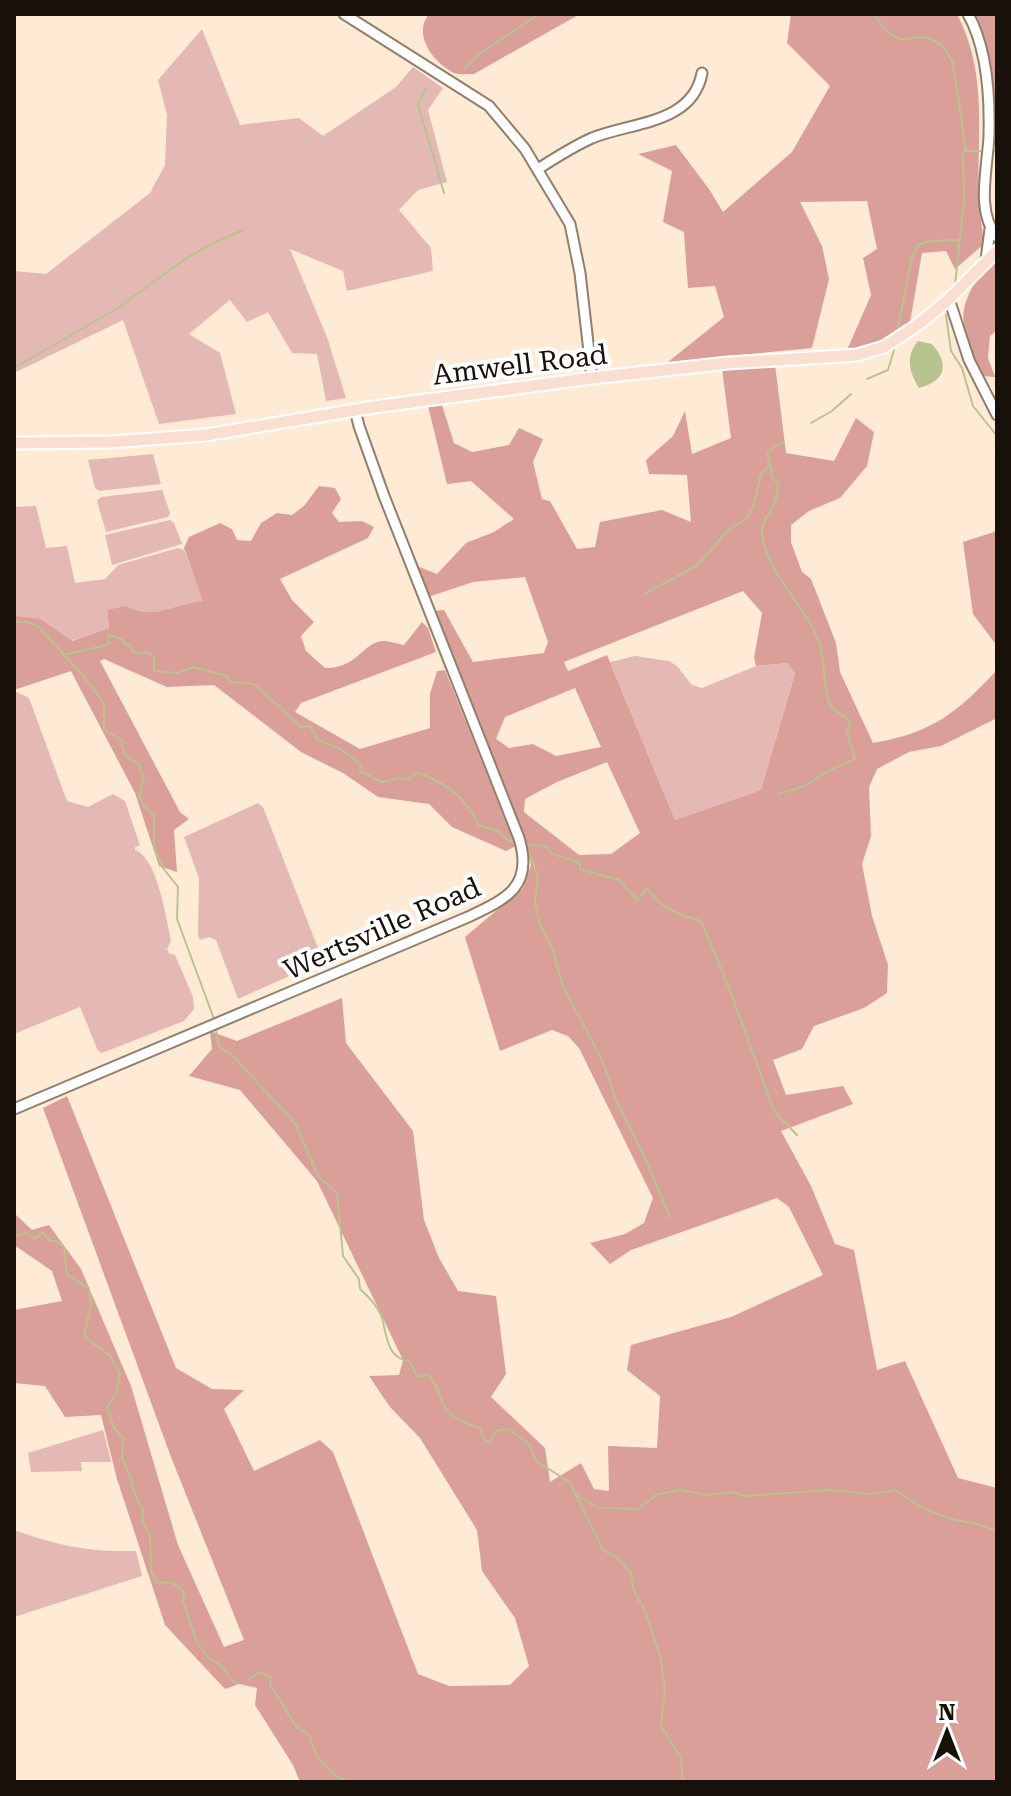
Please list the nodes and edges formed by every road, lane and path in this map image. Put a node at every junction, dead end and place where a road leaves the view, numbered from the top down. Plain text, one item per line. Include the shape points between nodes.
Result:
1 (344, 14) edge
2 (968, 14) edge
3 (702, 73) dead end
4 (538, 169) junction
5 (994, 233) edge
6 (997, 251) edge
7 (986, 260) junction
8 (949, 299) junction
9 (592, 378) junction
10 (355, 410) junction
11 (997, 415) edge
12 (14, 443) edge
13 (14, 1109) edge

1 - 4 street via 489,106
2 - 5 street via 981,47 988,104 985,201
3 - 4 street via 697,93 686,104 593,138
4 - 9 street via 573,235
5 - 7 street
6 - 7 main road, Amwell Road
7 - 8 main road, Amwell Road
8 - 9 main road, Amwell Road via 902,337 857,355
8 - 11 street via 969,360
9 - 10 main road, Amwell Road
10 - 12 main road, Amwell Road via 174,438
10 - 13 street, Wertsville Road via 519,838 524,863 520,881 500,902 468,917

